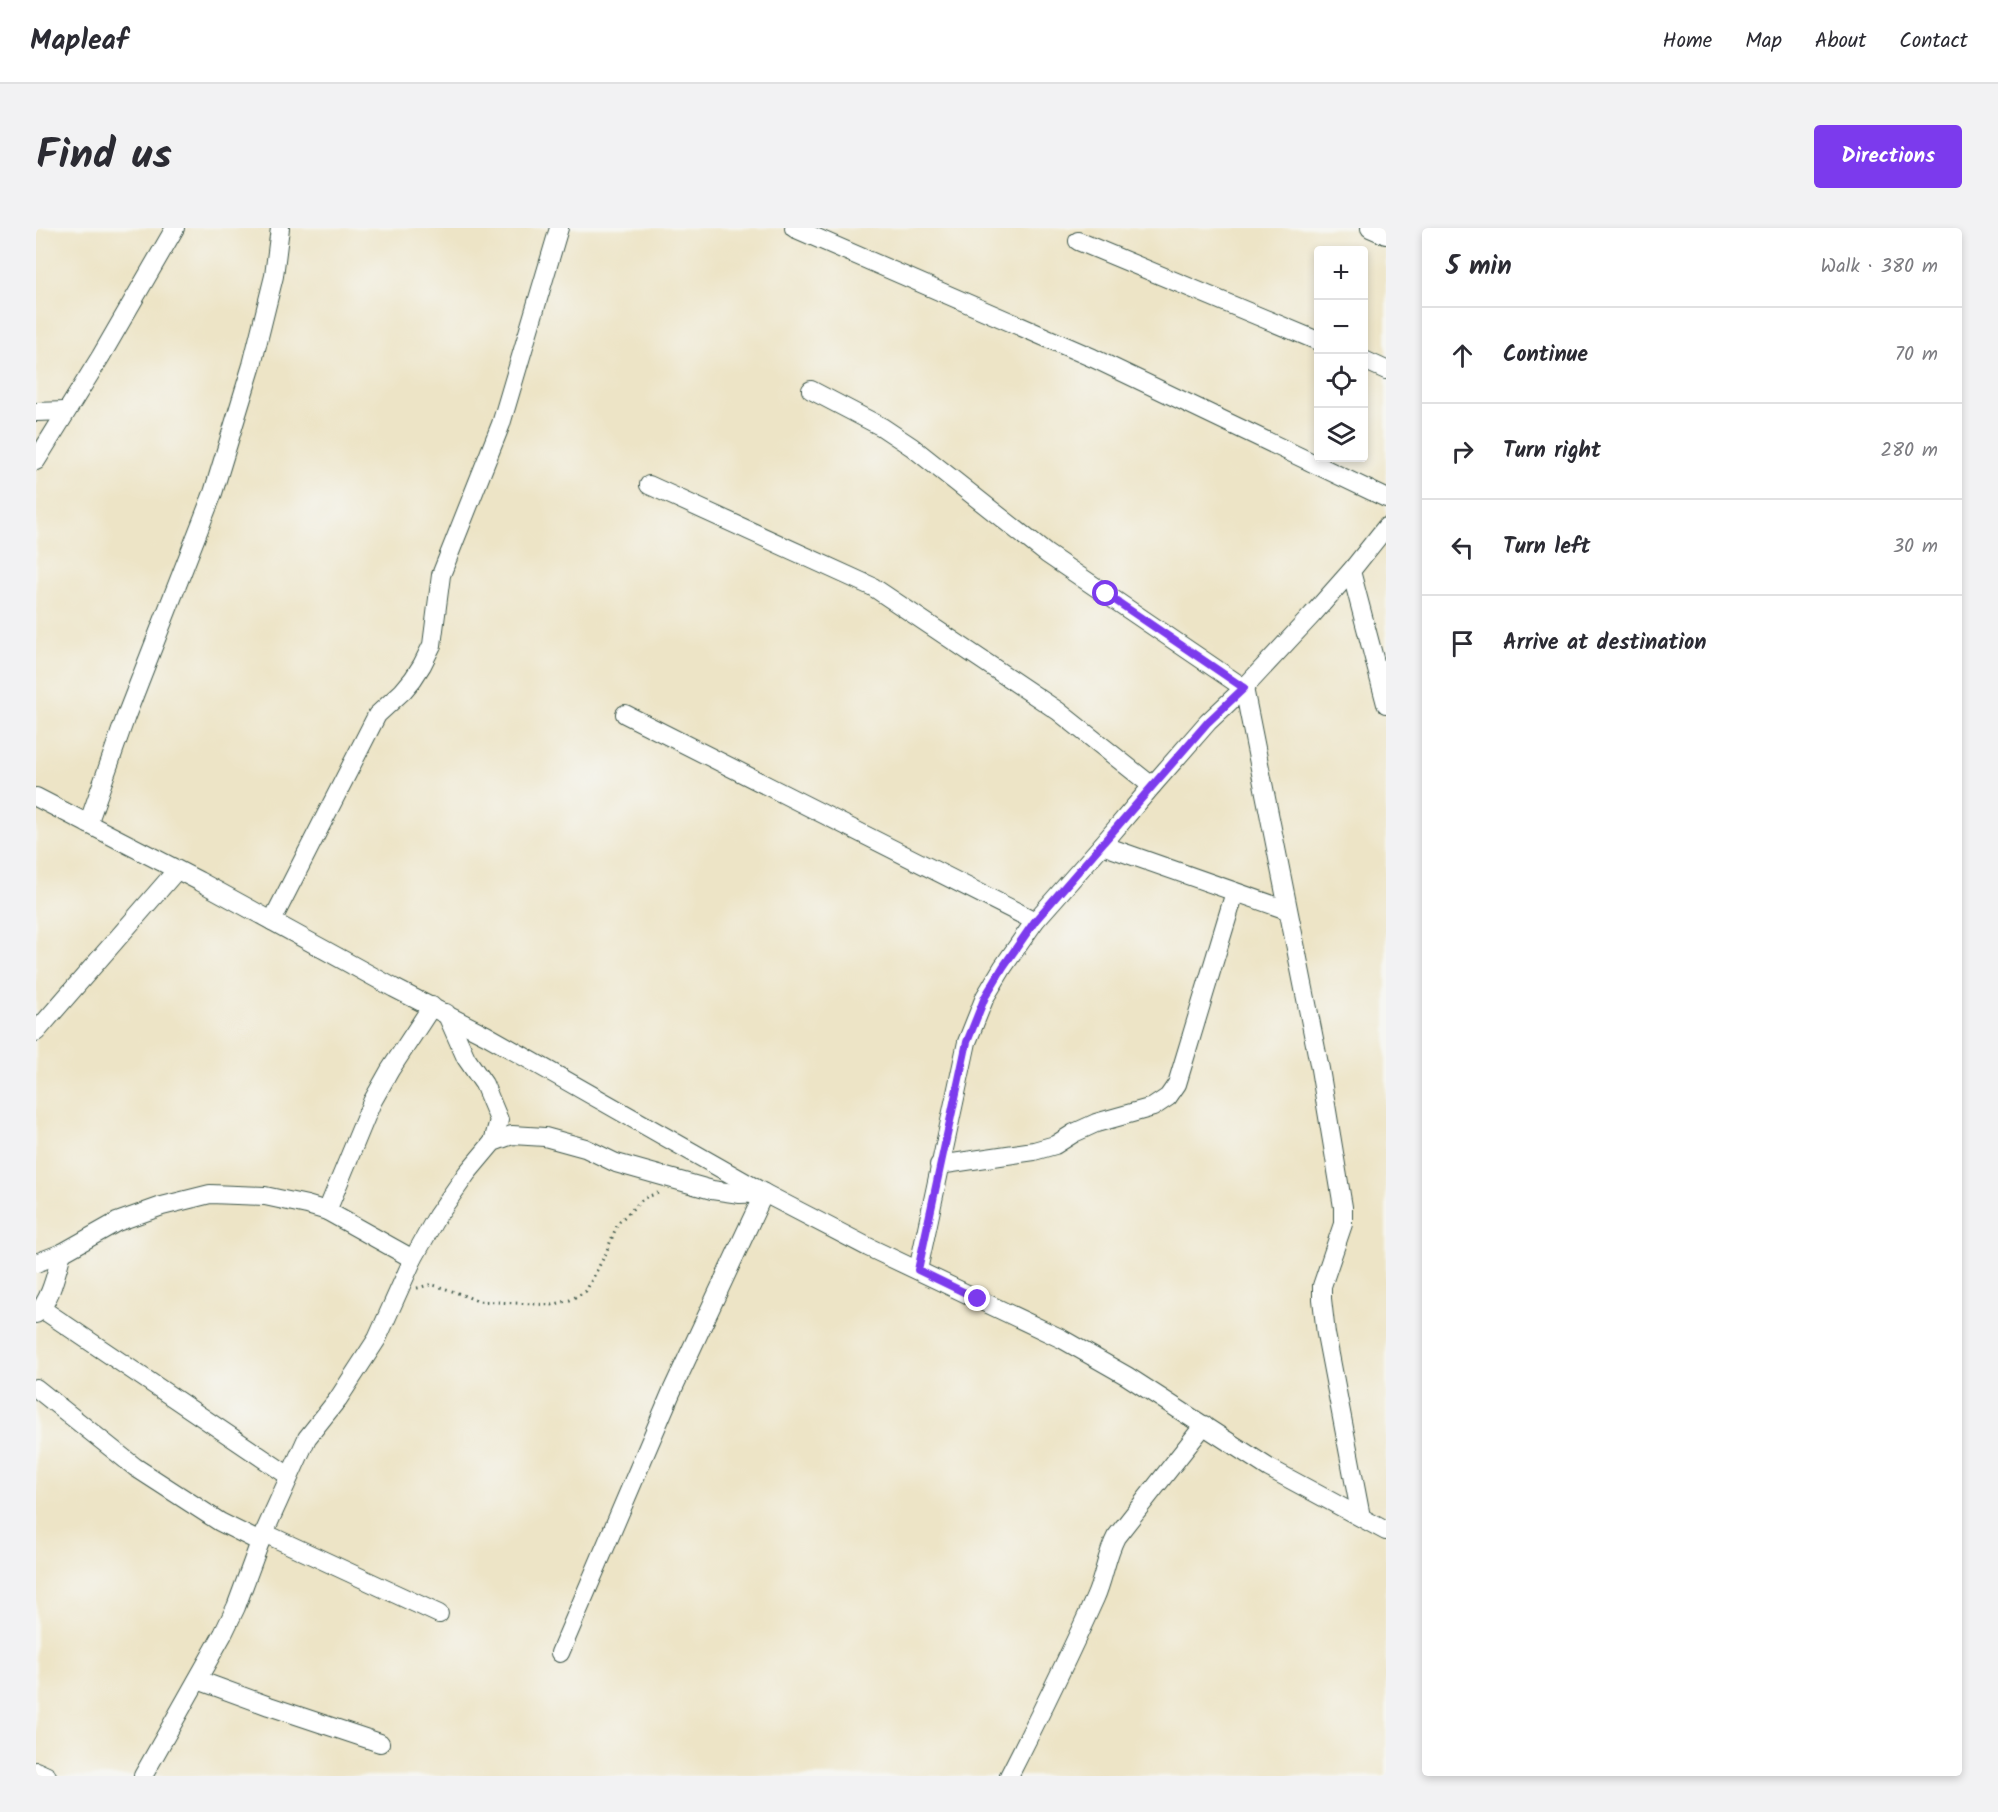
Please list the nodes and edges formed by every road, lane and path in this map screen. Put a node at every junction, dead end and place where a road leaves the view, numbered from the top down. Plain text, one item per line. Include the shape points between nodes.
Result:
1 (175, 228) edge
2 (280, 228) edge
3 (559, 228) edge
4 (794, 228) edge
5 (1370, 228) edge
6 (1386, 235) edge
7 (1078, 241) dead end
8 (1314, 339) edge
9 (1368, 362) edge
10 (1386, 370) edge
11 (811, 390) dead end
12 (66, 411) junction
13 (36, 412) edge
14 (36, 461) edge
15 (649, 485) dead end
16 (1386, 498) edge
17 (1386, 527) edge
18 (1351, 571) junction
19 (1244, 688) junction
20 (1386, 704) edge
21 (625, 714) dead end
22 (1152, 786) junction
23 (36, 797) edge
24 (87, 824) junction
25 (1102, 845) junction
26 (176, 871) junction
27 (1235, 892) junction
28 (1287, 910) junction
29 (272, 921) junction
30 (1035, 921) junction
31 (439, 1010) junction
32 (36, 1032) edge
33 (494, 1142) junction
34 (939, 1165) junction
35 (664, 1191) dead end
36 (764, 1193) junction
37 (327, 1211) junction
38 (62, 1253) junction
39 (413, 1259) junction
40 (36, 1263) edge
41 (918, 1270) junction
42 (398, 1292) junction
43 (39, 1311) edge
44 (36, 1388) edge
45 (1204, 1425) junction
46 (289, 1476) junction
47 (1361, 1517) junction
48 (1386, 1531) edge
49 (262, 1538) junction
50 (439, 1614) dead end
51 (560, 1653) dead end
52 (198, 1680) junction
53 (380, 1743) dead end
54 (142, 1776) edge
55 (1009, 1776) edge

1 - 12 street
2 - 24 street via 274,276 252,365 216,483
3 - 29 street via 501,424 441,575 432,645 413,679 377,715
4 - 16 street via 1092,358
5 - 6 street
7 - 8 street
9 - 10 street
11 - 19 street via 892,434 1047,554
12 - 13 street
12 - 14 street
15 - 22 street via 883,593 1058,711
17 - 18 street
18 - 19 street
18 - 20 street
19 - 22 street
19 - 28 street
21 - 30 street
22 - 25 street
23 - 24 street
24 - 26 street
25 - 27 street
25 - 30 street
26 - 29 street
26 - 32 street
27 - 28 street
27 - 34 street via 1177,1084 1168,1096 1153,1107 1096,1123 1055,1145
28 - 47 street via 1343,1207 1339,1241 1322,1286 1323,1315
29 - 31 street
30 - 34 street via 981,1006 967,1042
31 - 33 street via 484,1084 499,1120
31 - 36 street
31 - 37 street via 390,1070 372,1102
33 - 36 street via 512,1135 545,1137 585,1148 616,1163 712,1190
33 - 39 street via 437,1216
34 - 41 street
35 - 42 path via 644,1198 618,1223 586,1291 570,1300 552,1305 477,1301 433,1284
36 - 41 street
36 - 51 street via 671,1393
37 - 38 street via 265,1196 210,1194 117,1222
37 - 39 street
38 - 40 street
38 - 43 street
39 - 42 street
41 - 45 street via 1062,1339
42 - 46 street via 377,1339 308,1438
43 - 46 street
44 - 49 street via 135,1467 220,1522
45 - 47 street via 1269,1468
45 - 55 street via 1116,1537 1095,1596
46 - 49 street
47 - 48 street
49 - 50 street
49 - 52 street via 236,1606
52 - 53 street
52 - 54 street

